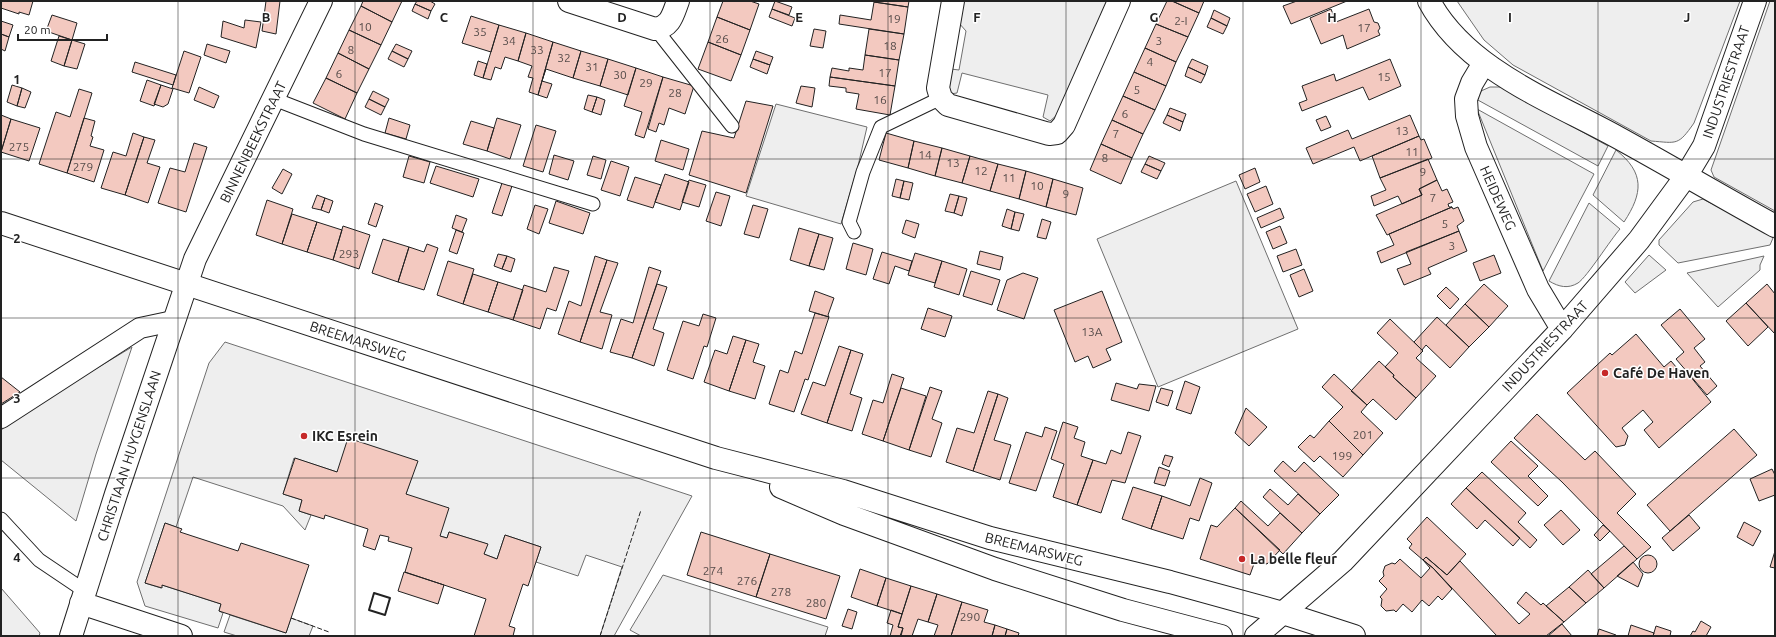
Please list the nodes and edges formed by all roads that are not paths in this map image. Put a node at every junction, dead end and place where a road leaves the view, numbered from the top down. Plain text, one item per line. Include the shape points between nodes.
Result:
1 (321, 1) edge
2 (569, 1) edge
3 (678, 1) edge
4 (953, 1) edge
5 (1119, 1) edge
6 (1429, 1) edge
7 (1755, 1) edge
8 (660, 28) junction
9 (1484, 63) junction
10 (941, 98) junction
11 (274, 99) junction
12 (732, 126) dead end
13 (1686, 176) junction
14 (593, 204) dead end
15 (1, 223) edge
16 (1775, 226) edge
17 (854, 232) dead end
18 (186, 284) junction
19 (173, 321) junction
20 (1562, 329) junction
21 (1, 418) edge
22 (716, 458) junction
23 (1, 519) edge
24 (83, 597) junction
25 (1283, 612) junction
26 (71, 636) edge
27 (181, 636) edge
28 (1221, 636) edge
29 (1256, 636) edge
30 (1354, 636) edge

1 - 11 street, BINNENBEEKSTRAAT
2 - 8 street
3 - 8 street via 669,24
4 - 10 street via 938,88
5 - 10 street via 1064,125 1058,133 1049,134 948,105
6 - 9 street via 1446,27
7 - 13 street, INDUSTRIESTRAAT via 1704,146
8 - 12 lane via 662,37
9 - 13 street via 1503,77
9 - 20 street, HEIDEWEG via 1466,99 1467,116 1476,147 1538,289
10 - 17 lane via 881,127 863,172 849,222
11 - 14 lane via 364,134
11 - 18 street, BINNENBEEKSTRAAT via 195,259
13 - 16 street
13 - 20 street, INDUSTRIESTRAAT via 1639,240
15 - 18 street, BREEMARSWEG
18 - 19 street, CHRISTIAAN HUYGENSLAAN
18 - 22 street, BREEMARSWEG
19 - 21 street via 140,328
19 - 24 street, CHRISTIAAN HUYGENSLAAN
20 - 25 street, INDUSTRIESTRAAT via 1343,561
22 - 25 street, BREEMARSWEG via 843,491 990,538
22 - 28 street, BREEMARSWEG via 844,514 995,568 1123,610
23 - 24 lane via 39,560
24 - 26 street, CHRISTIAAN HUYGENSLAAN
24 - 27 street
25 - 29 street, INDUSTRIESTRAAT
25 - 30 street, BREEMARSWEG

